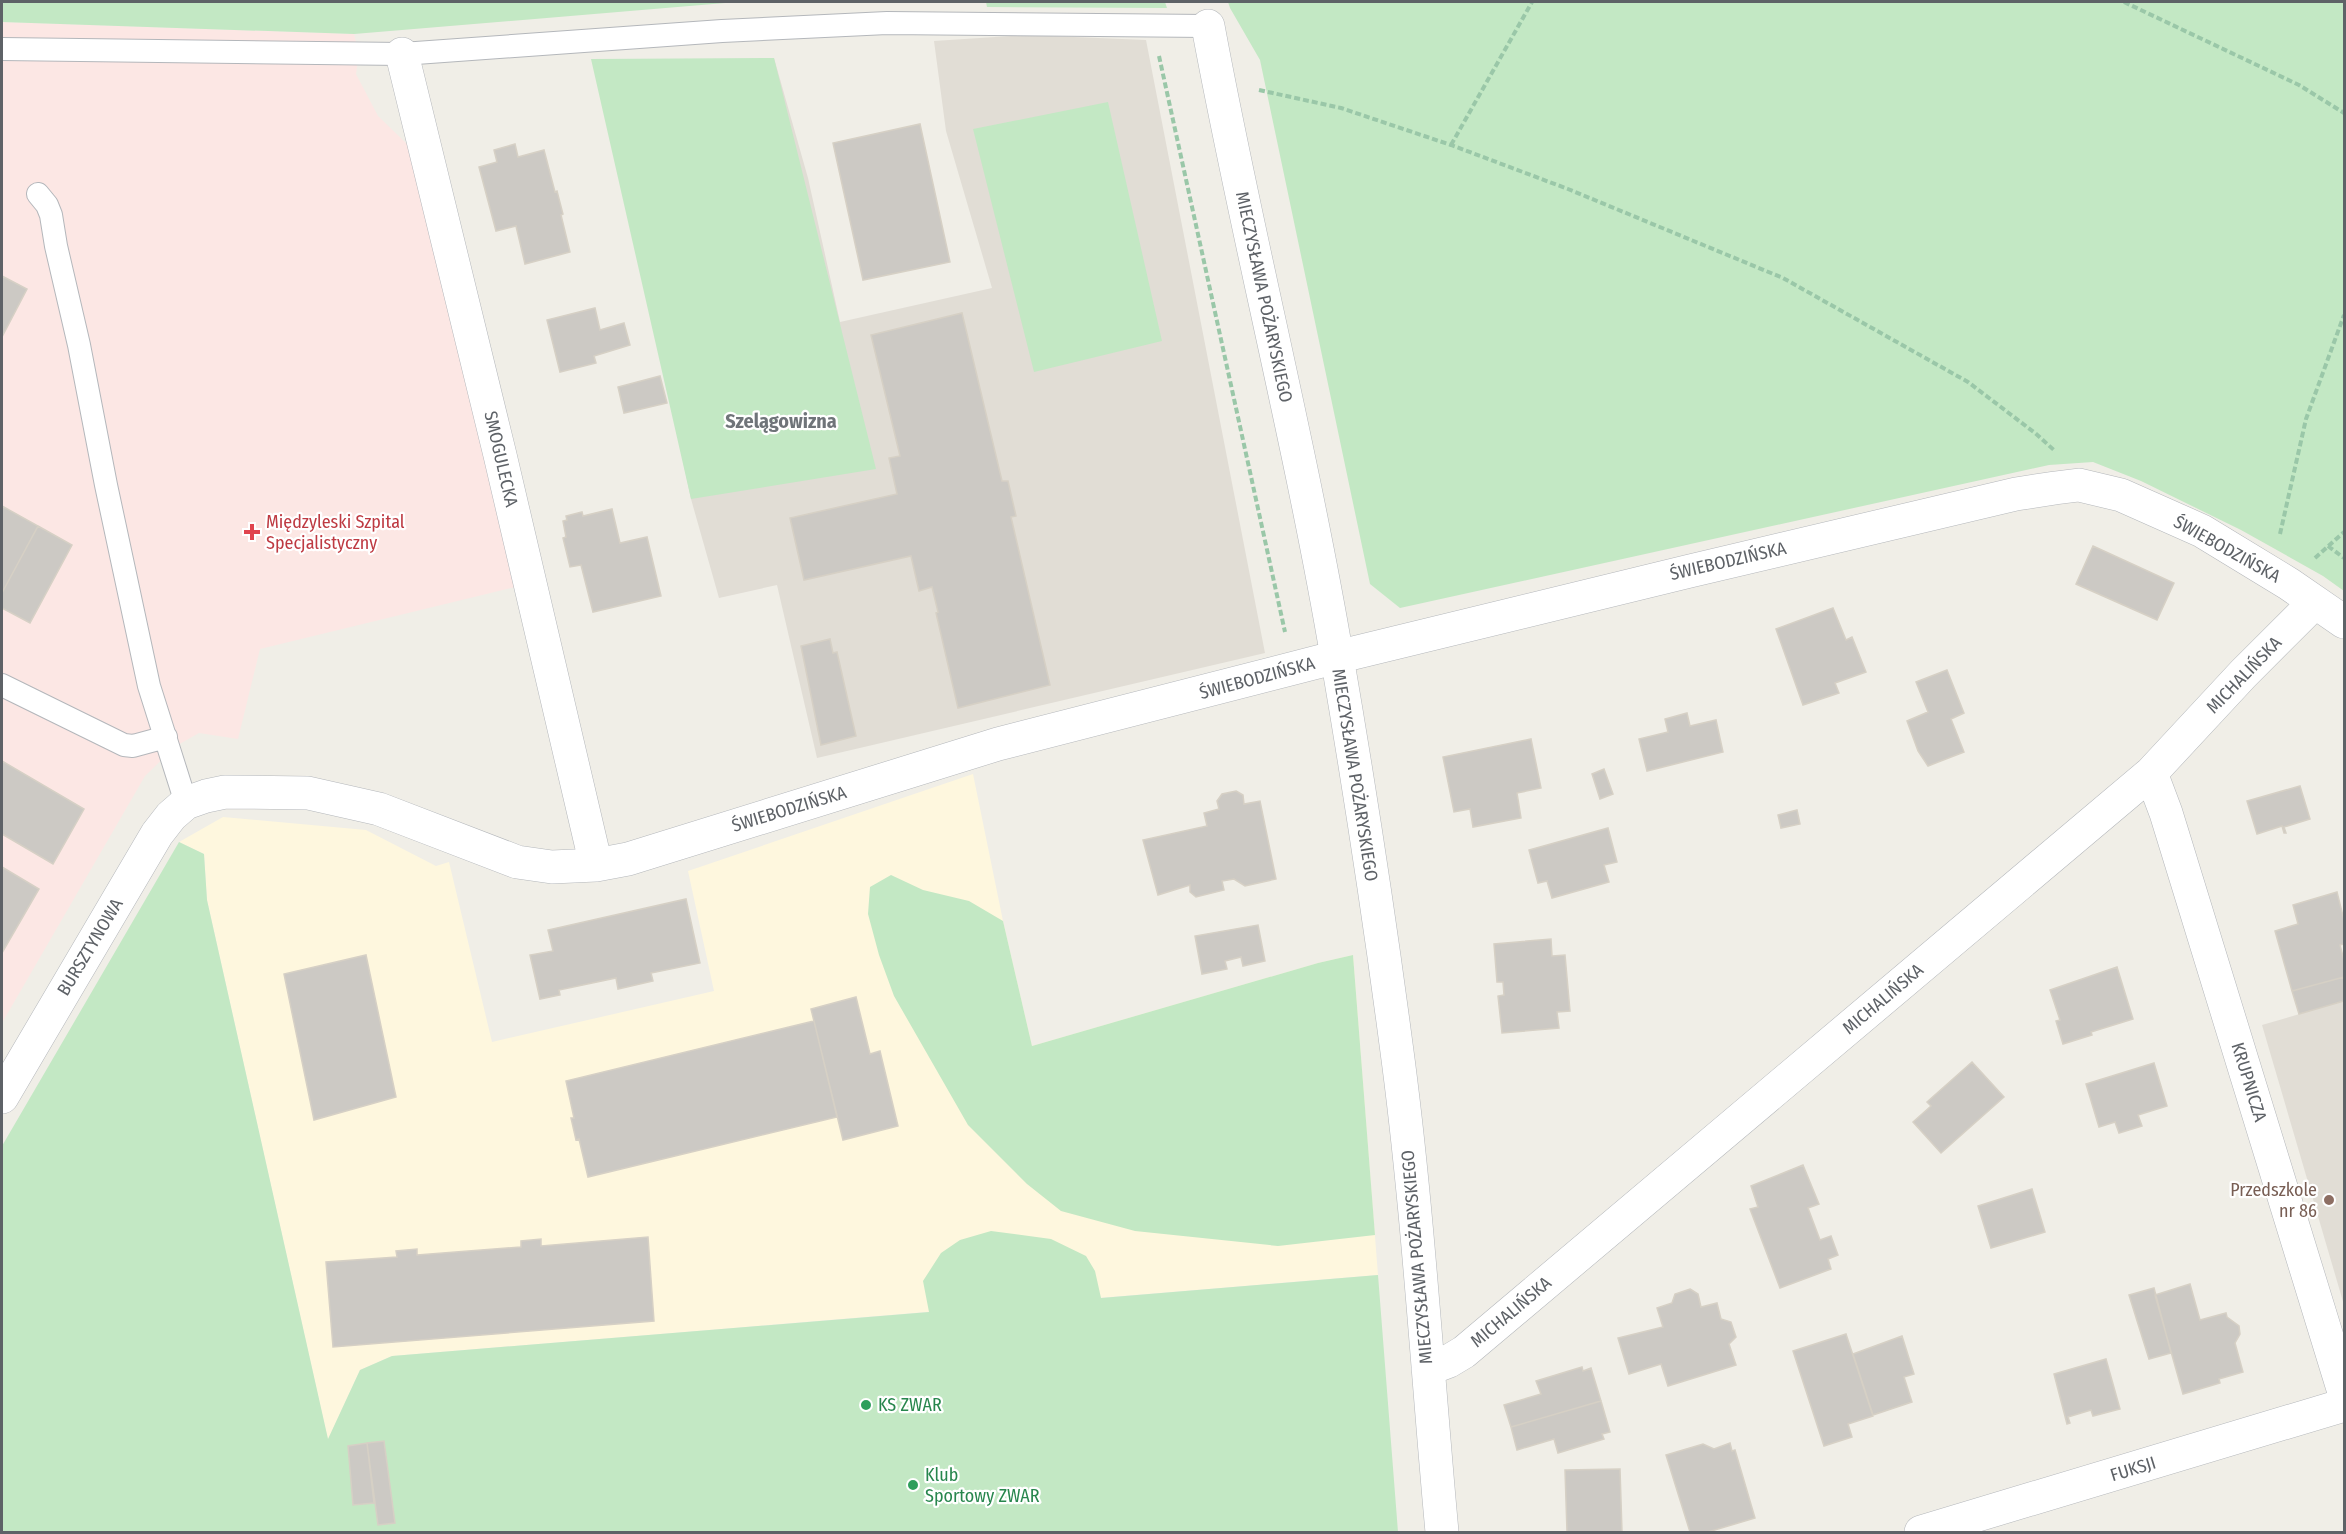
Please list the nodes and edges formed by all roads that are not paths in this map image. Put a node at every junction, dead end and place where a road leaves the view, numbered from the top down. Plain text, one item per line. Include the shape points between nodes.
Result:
1 (1208, 26) joint
2 (2, 50) edge
3 (402, 54) junction
4 (38, 194) dead end
5 (2315, 602) junction
6 (2344, 622) edge
7 (1337, 657) junction
8 (2, 685) edge
9 (166, 737) junction
10 (2151, 773) junction
11 (186, 803) junction
12 (596, 865) junction
13 (2, 1097) edge
14 (1428, 1369) junction
15 (2344, 1392) edge
16 (2344, 1405) edge
17 (1442, 1533) edge
18 (1921, 1533) edge

1 - 3 lane via 887,23
1 - 7 street, MIECZYSŁAWA POŻARYSKIEGO
2 - 3 lane
3 - 12 street, SMOGULECKA
4 - 9 lane via 51,215 136,630
5 - 6 street, ŚWIEBODZIŃSKA
5 - 7 street, ŚWIEBODZIŃSKA via 2202,531 2121,495 2079,485 2016,494 1884,524
5 - 10 street, MICHALIŃSKA
7 - 12 street, ŚWIEBODZIŃSKA via 998,744 649,853
7 - 14 street, MIECZYSŁAWA POŻARYSKIEGO via 1397,1046
8 - 9 lane via 124,745
9 - 11 lane
10 - 14 street, MICHALIŃSKA via 1464,1352
10 - 15 street, KRUPNICZA
11 - 12 street, ŚWIEBODZIŃSKA via 225,792 308,793 379,809 517,862 552,867
11 - 13 street, BURSZTYNOWA via 157,834
14 - 17 street, MIECZYSŁAWA POŻARYSKIEGO
16 - 18 street, FUKSJI

